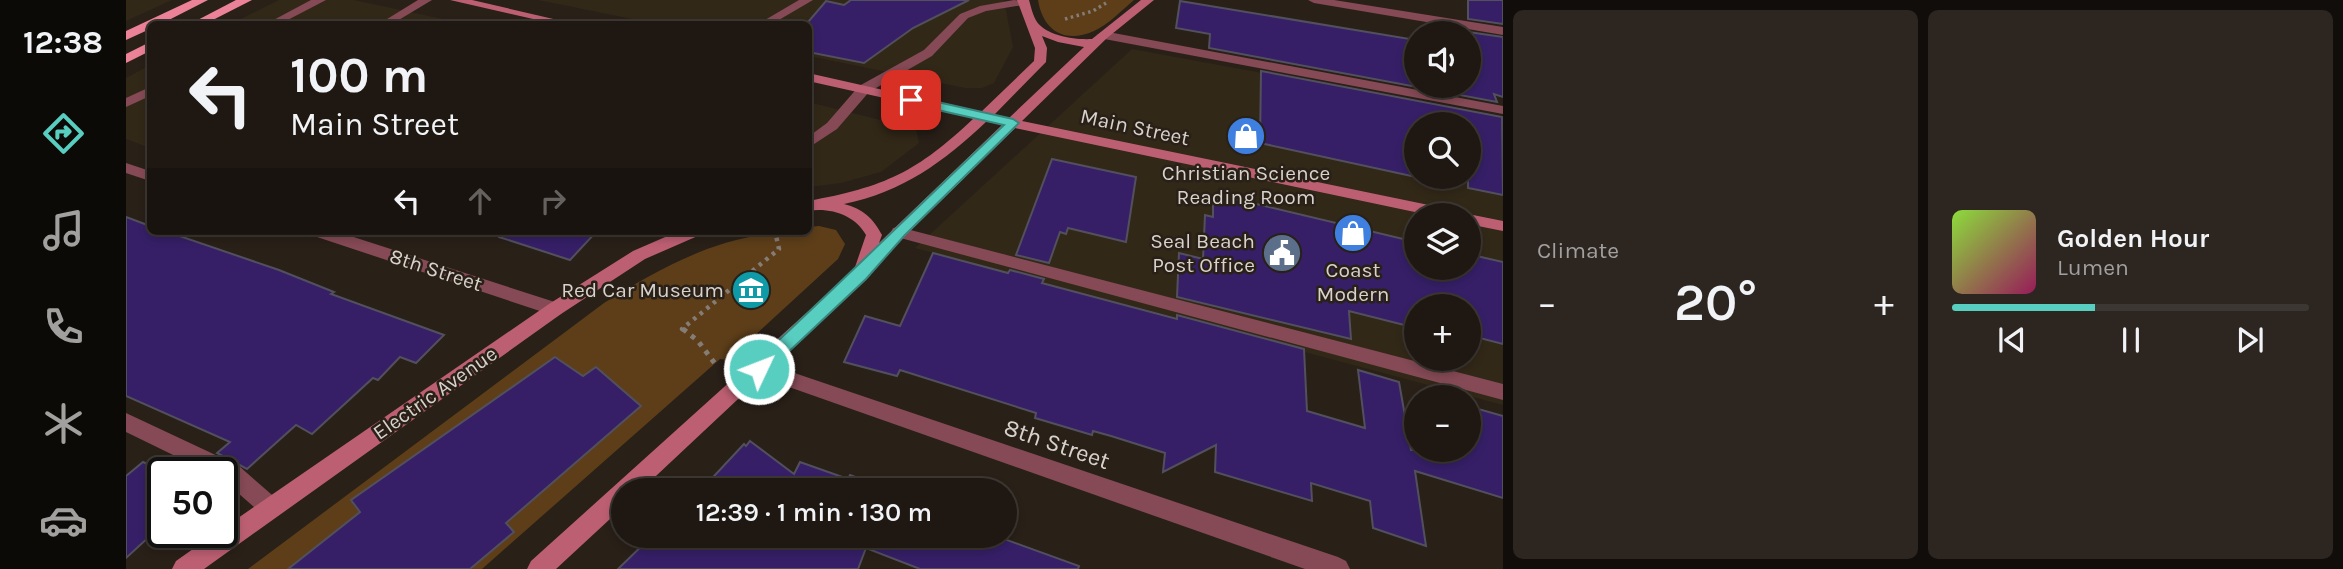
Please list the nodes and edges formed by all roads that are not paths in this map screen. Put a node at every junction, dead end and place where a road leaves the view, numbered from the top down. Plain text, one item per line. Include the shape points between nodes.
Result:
1 (202, 0) edge
2 (246, 0) edge
3 (320, 0) edge
4 (426, 0) edge
5 (456, 0) edge
6 (807, 0) edge
7 (1148, 0) edge
8 (1314, 0) edge
9 (1023, 1) edge
10 (158, 21) edge
11 (202, 21) edge
12 (278, 21) edge
13 (390, 21) edge
14 (555, 21) edge
15 (769, 21) edge
16 (1032, 25) junction
17 (147, 26) edge
18 (1503, 31) edge
19 (126, 36) edge
20 (1099, 39) junction
21 (147, 48) edge
22 (126, 59) edge
23 (812, 78) edge
24 (864, 89) junction
25 (126, 92) edge
26 (146, 93) edge
27 (126, 103) edge
28 (1503, 110) edge
29 (982, 116) junction
30 (1013, 123) junction
31 (812, 141) edge
32 (126, 168) edge
33 (147, 175) edge
34 (812, 205) edge
35 (1404, 205) edge
36 (812, 206) edge
37 (1481, 222) edge
38 (1503, 226) edge
39 (899, 232) junction
40 (329, 235) edge
41 (685, 235) edge
42 (860, 275) junction
43 (555, 309) junction
44 (759, 369) junction
45 (1503, 392) edge
46 (126, 422) edge
47 (638, 478) edge
48 (611, 503) edge
49 (271, 508) junction
50 (184, 569) edge
51 (539, 569) edge
52 (1338, 569) edge

1 - 10 highway
2 - 11 highway
3 - 12 street
4 - 13 street
5 - 14 main road
6 - 15 street
7 - 20 main road
8 - 18 street
9 - 16 main road
9 - 24 street via 964,16 928,52
16 - 20 main road via 1064,42
16 - 29 main road via 1041,48 1040,62
17 - 19 highway
20 - 28 street
20 - 30 main road
21 - 22 highway
23 - 24 main road, Main Street
24 - 29 main road, Main Street
24 - 31 street via 832,126
25 - 26 street
26 - 27 street
29 - 30 main road, Main Street
29 - 34 main road via 904,179 867,194
30 - 35 main road, Main Street
30 - 39 main road
32 - 33 street
36 - 42 main road via 844,209 869,224 874,234
37 - 38 main road
39 - 42 main road
39 - 45 street
40 - 43 street, 8th Street
41 - 43 main road, Electric Avenue via 639,255
42 - 44 main road
43 - 49 main road, Electric Avenue
44 - 47 main road
44 - 52 street, 8th Street
46 - 49 street via 230,473
48 - 51 main road
49 - 50 main road, Electric Avenue

